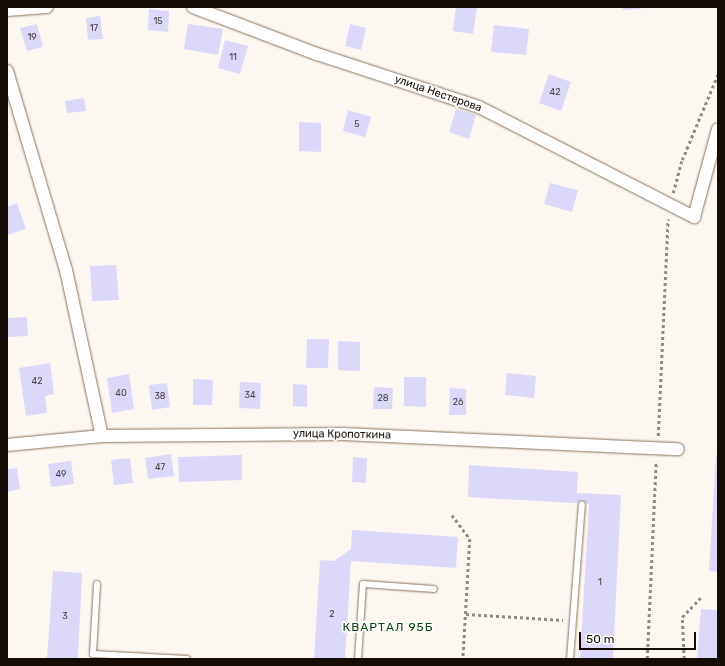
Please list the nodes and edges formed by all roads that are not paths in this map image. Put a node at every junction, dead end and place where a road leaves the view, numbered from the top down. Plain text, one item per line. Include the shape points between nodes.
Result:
1 (47, 7) edge
2 (193, 7) edge
3 (7, 10) edge
4 (7, 71) edge
5 (718, 129) edge
6 (102, 436) junction
7 (7, 445) edge
8 (678, 449) dead end
9 (582, 504) dead end
10 (97, 584) dead end
11 (434, 589) dead end
12 (187, 659) edge
13 (358, 659) edge
14 (570, 659) edge

1 - 3 street
2 - 5 street, улица Нестерова via 317,54 480,107 694,217
4 - 6 street via 66,270
6 - 7 street, улица Кропоткина
6 - 8 street, улица Кропоткина via 343,434
9 - 14 lane
10 - 12 lane via 93,654
11 - 13 lane via 363,584

